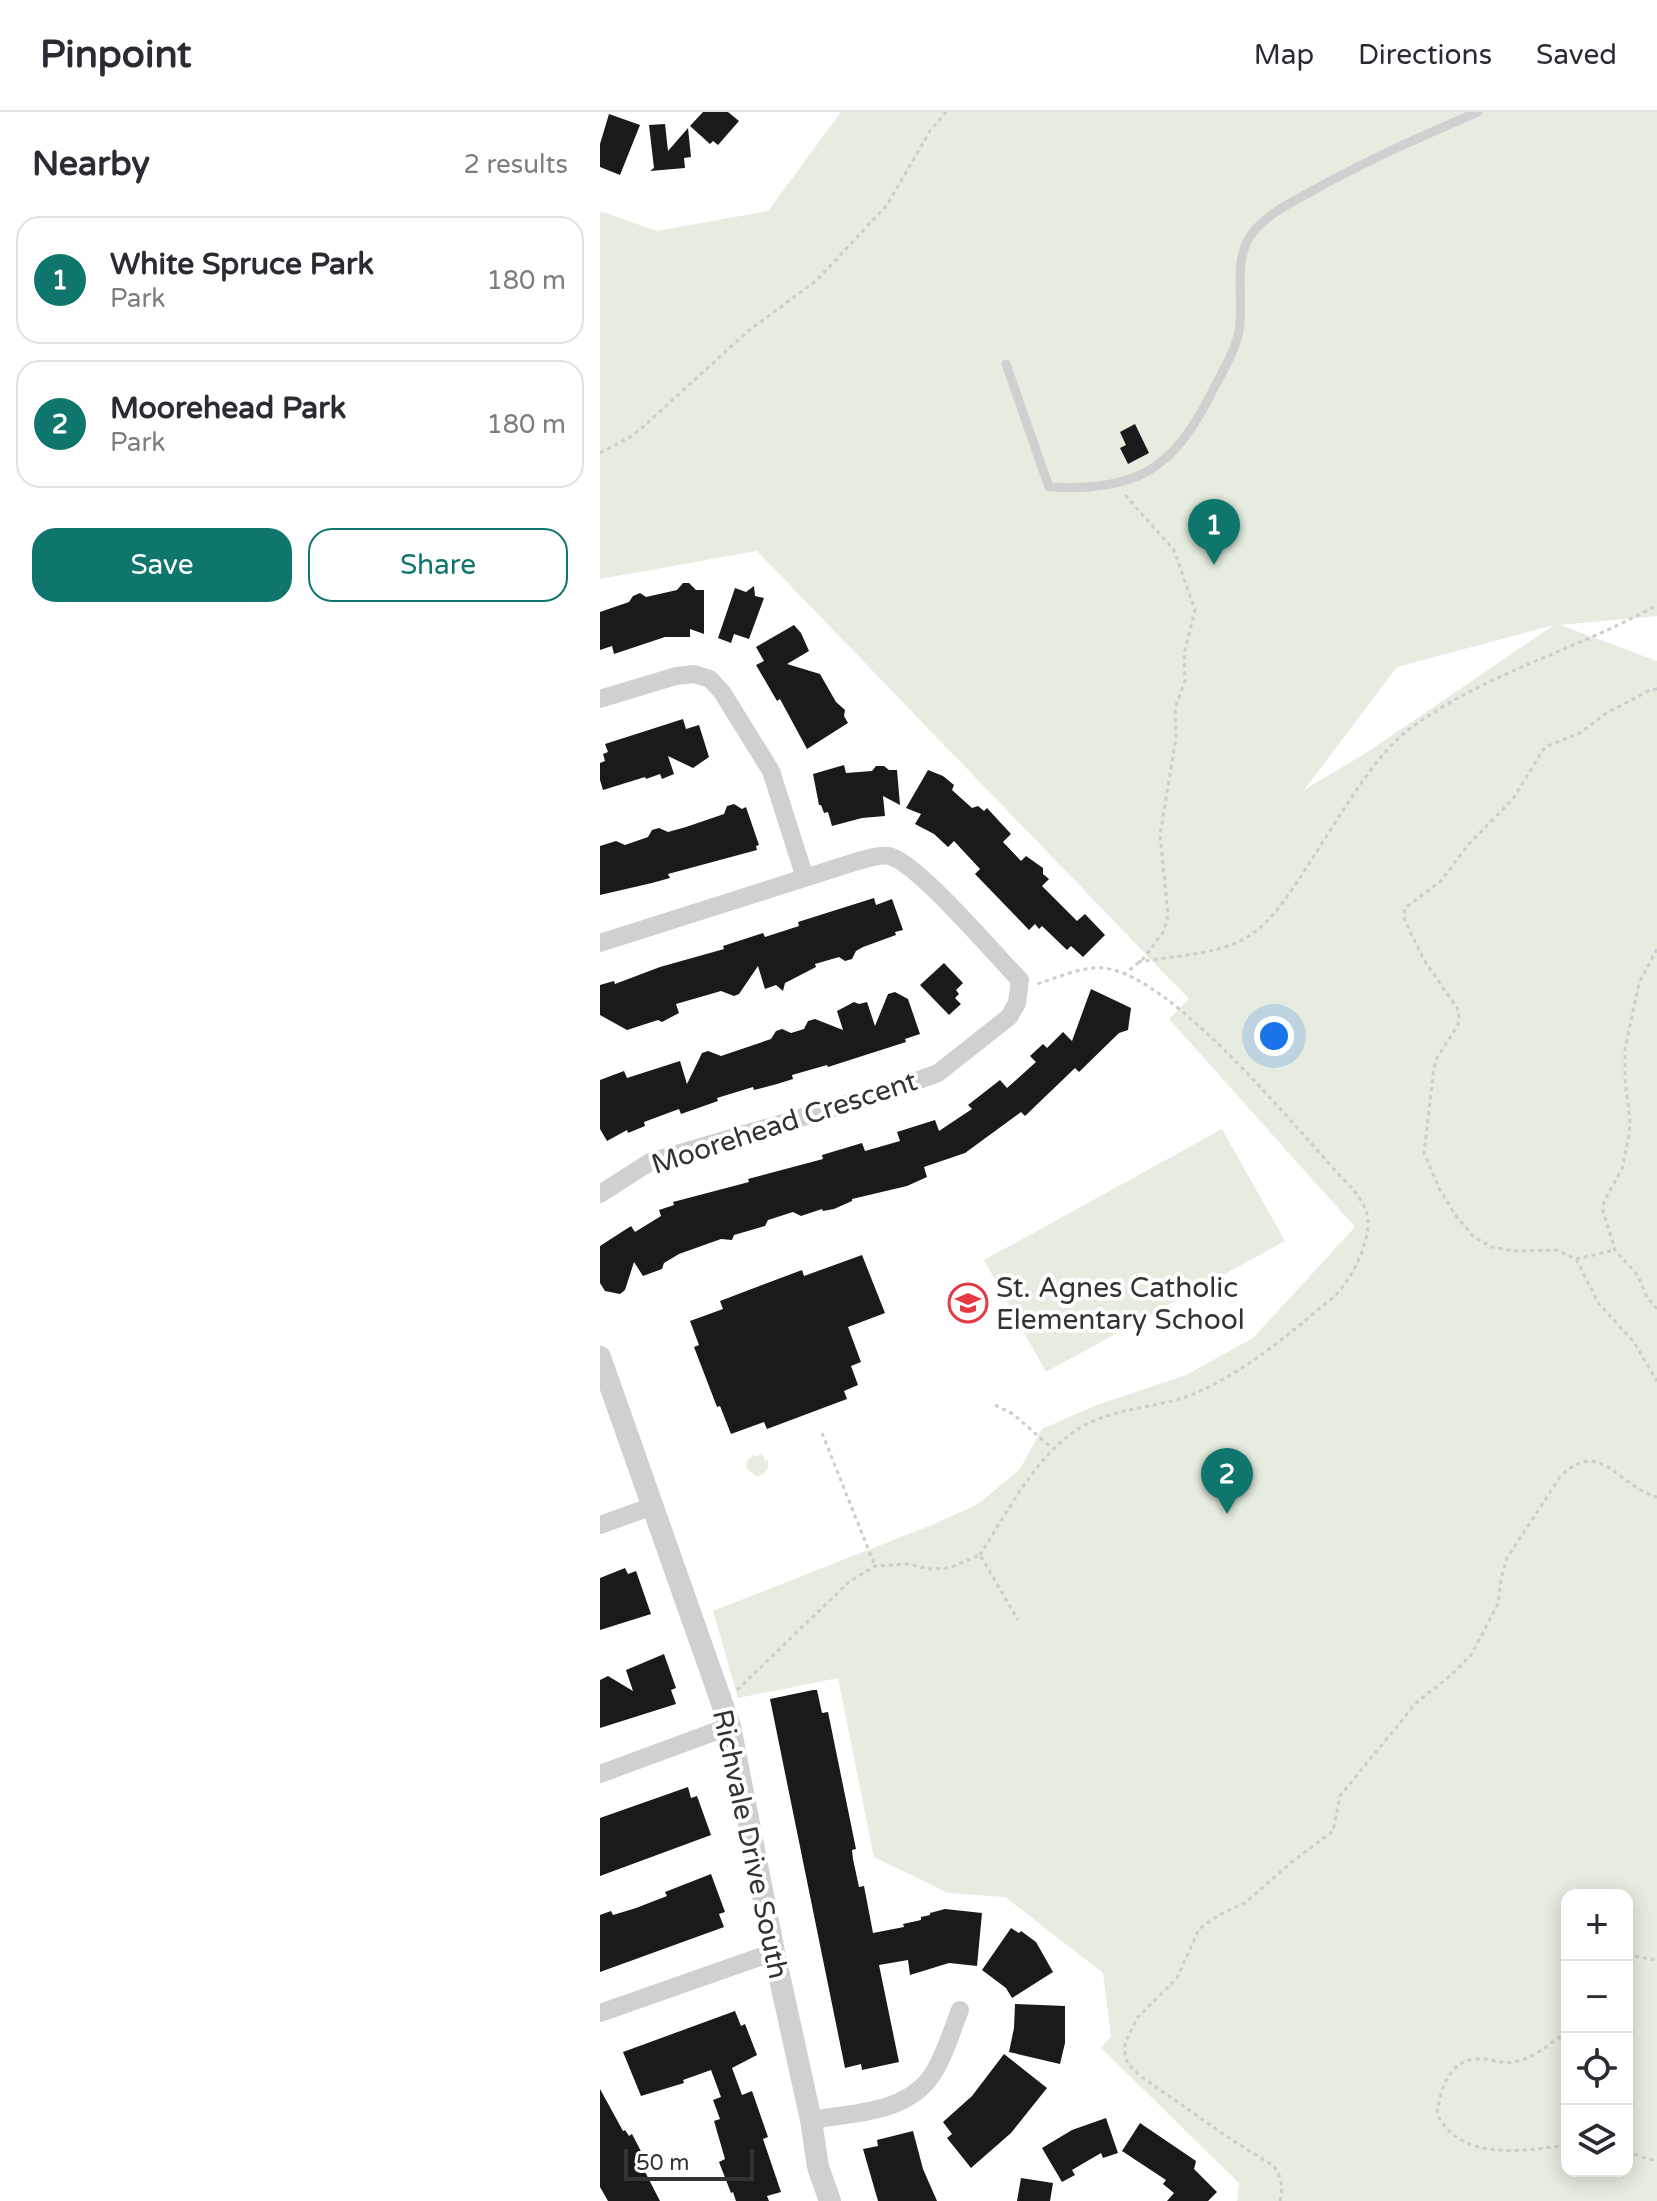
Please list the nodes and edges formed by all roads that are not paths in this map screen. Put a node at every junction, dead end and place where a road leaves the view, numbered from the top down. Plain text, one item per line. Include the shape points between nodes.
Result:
1 (1478, 112) edge
2 (1006, 364) dead end
3 (600, 699) edge
4 (805, 878) junction
5 (600, 943) edge
6 (600, 1194) edge
7 (600, 1357) edge
8 (653, 1506) junction
9 (600, 1525) edge
10 (726, 1715) junction
11 (600, 1774) edge
12 (774, 1952) junction
13 (960, 2010) dead end
14 (600, 2013) edge
15 (811, 2120) junction
16 (830, 2201) edge

1 - 2 lane via 1365,161 1270,214 1252,233 1243,253 1239,331 1230,356 1183,440 1156,467 1130,481 1049,487
3 - 4 street via 676,676 710,679 771,771
4 - 5 street
4 - 6 street, Moorehead Crescent via 878,856 902,861 1020,980 1009,1017 938,1073 650,1162
7 - 8 street, Richvale Drive South
8 - 9 street
8 - 10 street, Richvale Drive South
10 - 11 street
10 - 12 street, Richvale Drive South
12 - 14 street
12 - 15 street, Richvale Drive South
13 - 15 street via 931,2077 915,2093 886,2108
15 - 16 street, Richvale Drive South

